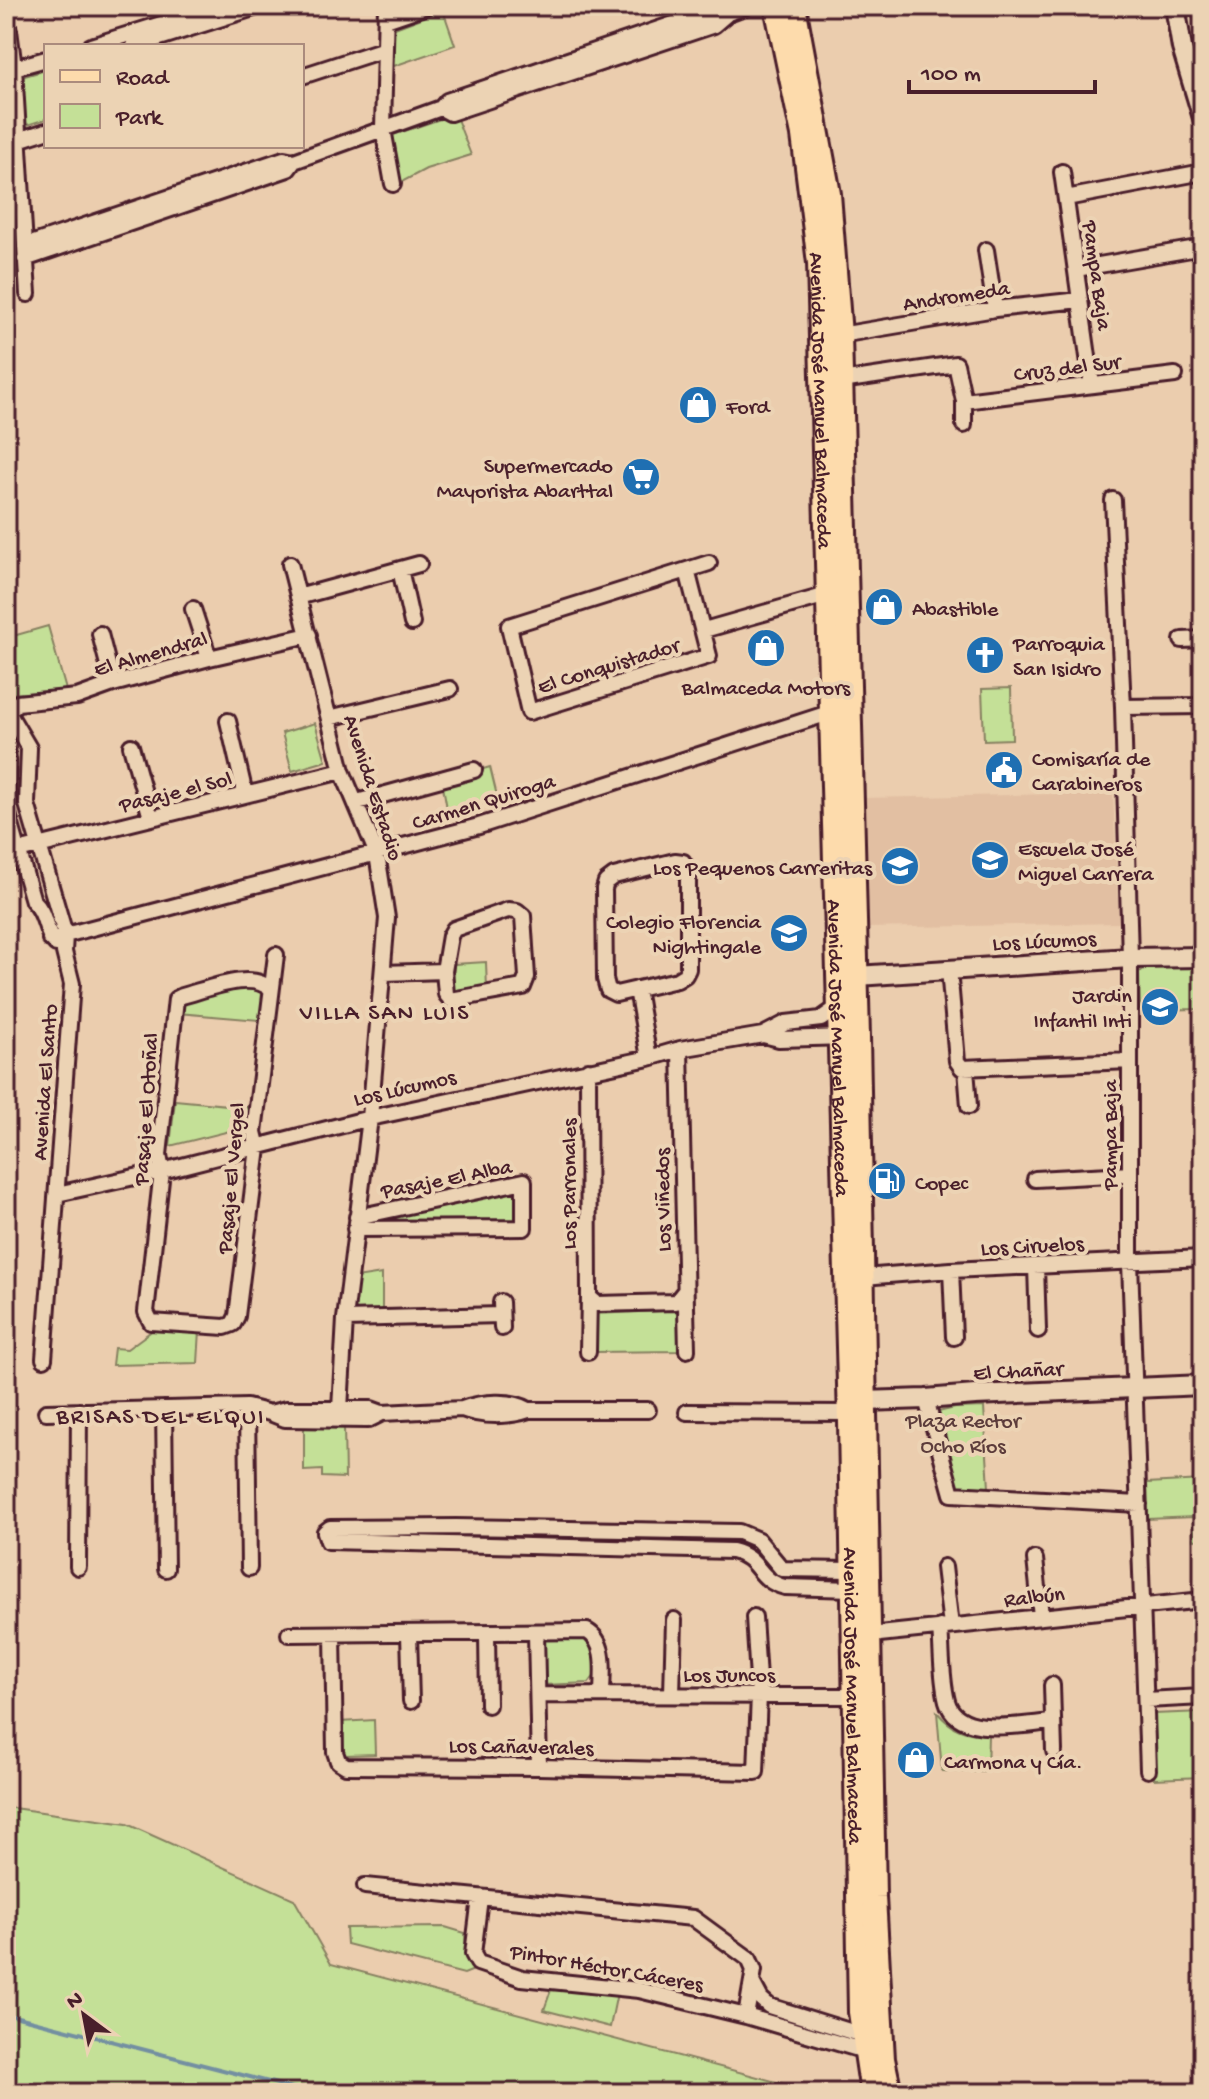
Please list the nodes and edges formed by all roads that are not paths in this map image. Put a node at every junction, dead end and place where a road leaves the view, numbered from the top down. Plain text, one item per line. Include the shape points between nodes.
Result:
1 (219, 6) edge
2 (260, 6) edge
3 (427, 6) edge
4 (747, 6) edge
5 (776, 6) edge
6 (794, 6) edge
7 (1175, 6) edge
8 (241, 9) edge
9 (386, 13) edge
10 (9, 30) dead end
11 (116, 43) edge
12 (140, 44) edge
13 (385, 49) junction
14 (44, 60) edge
15 (14, 68) junction
16 (304, 75) edge
17 (1199, 92) edge
18 (1203, 118) edge
19 (383, 129) junction
20 (44, 132) edge
21 (18, 140) junction
22 (1062, 172) dead end
23 (1203, 172) edge
24 (393, 184) dead end
25 (1066, 198) junction
26 (1203, 247) edge
27 (986, 250) dead end
28 (25, 253) junction
29 (1076, 269) junction
30 (28, 294) dead end
31 (1080, 300) junction
32 (995, 309) junction
33 (840, 335) junction
34 (1175, 375) dead end
35 (841, 381) junction
36 (1092, 385) junction
37 (964, 401) junction
38 (964, 425) dead end
39 (1113, 500) dead end
40 (709, 563) dead end
41 (290, 564) dead end
42 (419, 564) dead end
43 (400, 569) junction
44 (687, 570) junction
45 (827, 595) junction
46 (298, 597) junction
47 (193, 609) dead end
48 (412, 623) dead end
49 (704, 630) junction
50 (100, 634) dead end
51 (309, 635) junction
52 (1203, 639) edge
53 (1182, 640) dead end
54 (209, 658) junction
55 (113, 684) junction
56 (450, 689) dead end
57 (1203, 706) edge
58 (1123, 707) junction
59 (7, 711) edge
60 (832, 712) junction
61 (329, 718) junction
62 (228, 721) dead end
63 (131, 746) dead end
64 (6, 752) edge
65 (474, 770) dead end
66 (342, 771) junction
67 (245, 794) junction
68 (357, 802) junction
69 (151, 818) junction
70 (40, 846) junction
71 (18, 851) junction
72 (377, 854) junction
73 (58, 936) junction
74 (276, 955) dead end
75 (1203, 957) edge
76 (1130, 958) junction
77 (949, 969) junction
78 (444, 971) junction
79 (384, 973) junction
80 (847, 976) junction
81 (637, 989) junction
82 (271, 990) junction
83 (838, 1007) junction
84 (763, 1035) junction
85 (848, 1037) junction
86 (680, 1049) junction
87 (649, 1058) junction
88 (1130, 1061) junction
89 (966, 1069) junction
90 (588, 1070) junction
91 (969, 1106) dead end
92 (370, 1118) junction
93 (258, 1148) junction
94 (162, 1171) junction
95 (1129, 1174) junction
96 (1035, 1179) dead end
97 (57, 1194) junction
98 (356, 1223) junction
99 (1203, 1258) edge
100 (1130, 1262) junction
101 (1036, 1266) junction
102 (951, 1270) junction
103 (863, 1277) junction
104 (684, 1292) junction
105 (589, 1297) junction
106 (502, 1315) dead end
107 (345, 1319) junction
108 (151, 1322) joint
109 (1038, 1330) dead end
110 (954, 1337) dead end
111 (687, 1350) dead end
112 (588, 1352) dead end
113 (44, 1359) dead end
114 (1203, 1385) edge
115 (1134, 1388) junction
116 (926, 1399) junction
117 (247, 1407) junction
118 (857, 1407) junction
119 (164, 1409) junction
120 (340, 1409) junction
121 (648, 1410) dead end
122 (79, 1411) junction
123 (46, 1412) dead end
124 (687, 1412) dead end
125 (270, 1413) junction
126 (382, 1413) junction
127 (1139, 1504) junction
128 (456, 1527) junction
129 (565, 1529) junction
130 (687, 1531) junction
131 (455, 1544) junction
132 (564, 1547) junction
133 (685, 1550) junction
134 (1035, 1559) dead end
135 (78, 1567) dead end
136 (944, 1567) dead end
137 (249, 1568) dead end
138 (166, 1569) dead end
139 (852, 1579) junction
140 (1203, 1600) edge
141 (1142, 1605) junction
142 (1041, 1616) junction
143 (754, 1617) dead end
144 (674, 1620) dead end
145 (946, 1627) junction
146 (536, 1633) junction
147 (289, 1634) dead end
148 (333, 1634) junction
149 (409, 1634) junction
150 (487, 1634) junction
151 (870, 1635) junction
152 (1052, 1685) dead end
153 (672, 1694) junction
154 (759, 1694) junction
155 (538, 1695) junction
156 (602, 1695) junction
157 (855, 1696) junction
158 (1203, 1697) edge
159 (1146, 1700) junction
160 (411, 1701) dead end
161 (488, 1705) dead end
162 (1053, 1722) junction
163 (1054, 1751) dead end
164 (539, 1767) junction
165 (1148, 1770) dead end
166 (365, 1886) dead end
167 (480, 1898) junction
168 (752, 1982) junction
169 (746, 2016) junction
170 (864, 2043) junction
171 (872, 2093) edge
172 (890, 2093) edge

1 - 11 street
2 - 8 street
3 - 9 street
4 - 19 street via 728,13 712,11 618,51 447,101 441,108
5 - 45 main road, Avenida José Manuel Balmaceda via 803,135 819,263
6 - 33 main road, Avenida José Manuel Balmaceda via 829,194
7 - 17 street
8 - 12 street
9 - 13 street
10 - 15 street
13 - 16 street
13 - 19 street
14 - 15 street
15 - 21 street
17 - 18 street
19 - 24 street
19 - 28 street via 294,161 288,169
20 - 21 street
21 - 28 street
22 - 25 street, Pampa Baja
23 - 25 street
25 - 29 street, Pampa Baja
26 - 29 street
27 - 32 street
28 - 30 street
29 - 31 street, Pampa Baja
31 - 32 street, Andromeda
31 - 36 street, Pampa Baja
32 - 33 street, Andromeda
33 - 35 main road, Avenida José Manuel Balmaceda
34 - 36 street, Cruz del Sur
35 - 37 street via 956,364
35 - 80 main road, Avenida José Manuel Balmaceda
36 - 37 street, Cruz del Sur
37 - 38 street
39 - 58 street, Pampa Baja
40 - 44 street, El Conquistador
41 - 46 street, Avenida Estadio
42 - 43 street
43 - 46 street
43 - 48 street
44 - 49 street, El Conquistador
44 - 49 street, El Conquistador via 509,626 529,712 709,656
45 - 49 street, El Conquistador
45 - 60 main road, Avenida José Manuel Balmaceda
46 - 51 street, Avenida Estadio
47 - 54 street
50 - 55 street
51 - 54 street, El Almendral
51 - 61 street, Avenida Estadio
52 - 53 street
54 - 55 street, El Almendral
55 - 59 street, El Almendral via 69,698 17,703
56 - 61 street
57 - 58 street
58 - 76 street, Pampa Baja
59 - 70 street via 29,748 27,804
60 - 72 street, Carmen Quiroga
60 - 80 main road, Avenida José Manuel Balmaceda
61 - 66 street, Avenida Estadio
62 - 67 street
63 - 69 street
64 - 71 street, Avenida El Santo via 7,811
65 - 68 street
66 - 67 street, Pasaje el Sol
66 - 68 street, Avenida Estadio
67 - 69 street, Pasaje el Sol
68 - 72 street, Avenida Estadio
69 - 70 street, Pasaje el Sol
70 - 71 street, Pasaje el Sol
70 - 73 street
71 - 73 street, Avenida El Santo via 33,901
72 - 73 street, Carmen Quiroga
72 - 79 street, Avenida Estadio via 387,918
73 - 97 street, Avenida El Santo via 72,984
74 - 82 street, Pasaje El Vergel
75 - 76 street, Los Lúcumos
76 - 77 street, Los Lúcumos
76 - 88 street, Pampa Baja
77 - 80 street, Los Lúcumos
77 - 89 street via 957,1061
78 - 78 street via 451,1000 523,987 523,916 508,910 454,929
78 - 79 street
79 - 92 street, Avenida Estadio
80 - 83 main road, Avenida José Manuel Balmaceda
80 - 85 main road, Avenida José Manuel Balmaceda
81 - 81 street via 677,980 688,969 688,871 683,862 606,882 608,990 616,994
81 - 87 street
82 - 93 street, Pasaje El Vergel via 254,1132
82 - 94 street, Pasaje El Otoñal via 252,979 176,999 159,1155
83 - 84 street, Los Lúcumos via 821,1019 786,1023
83 - 85 main road, Avenida José Manuel Balmaceda
84 - 85 street, Los Lúcumos
84 - 86 street, Los Lúcumos
85 - 103 main road, Avenida José Manuel Balmaceda
85 - 118 main road, Avenida José Manuel Balmaceda via 848,1380
86 - 87 street, Los Lúcumos
86 - 104 street, Los Viñedos
87 - 90 street, Los Lúcumos
88 - 89 street
88 - 95 street, Pampa Baja
89 - 91 street
90 - 92 street, Los Lúcumos
90 - 105 street, Los Parronales
92 - 93 street, Los Lúcumos
92 - 98 street, Avenida Estadio
93 - 94 street, Los Lúcumos
93 - 108 street, Pasaje El Vergel via 233,1324
94 - 97 street, Los Lúcumos
94 - 108 street, Pasaje El Otoñal via 146,1312
95 - 96 street
95 - 100 street, Pampa Baja
97 - 113 street, Avenida El Santo
98 - 98 street, Pasaje El Alba via 524,1228 524,1181
98 - 107 street, Avenida Estadio
99 - 100 street, Los Ciruelos
100 - 101 street, Los Ciruelos
100 - 115 street, Pampa Baja
101 - 102 street, Los Ciruelos
101 - 109 street
102 - 103 street, Los Ciruelos
102 - 110 street
103 - 118 main road, Avenida José Manuel Balmaceda
104 - 105 street via 676,1302 597,1304
104 - 111 street, Los Viñedos
105 - 112 street, Los Parronales
106 - 107 street
107 - 120 street, Avenida Estadio
114 - 115 street, El Chañar
115 - 116 street, El Chañar
115 - 127 street, Pampa Baja
116 - 118 street, El Chañar
116 - 127 street via 952,1494
117 - 119 street
117 - 125 street
117 - 137 street
118 - 124 street, El Chañar
118 - 139 main road, Avenida José Manuel Balmaceda
118 - 151 main road, Avenida José Manuel Balmaceda
119 - 122 street
119 - 138 street
120 - 125 street
120 - 126 street
121 - 126 street via 529,1410 519,1404 477,1404
122 - 123 street
122 - 135 street
125 - 126 street via 285,1419 368,1420
127 - 141 street, Pampa Baja
128 - 129 street
128 - 131 street
128 - 131 street via 325,1532 328,1541
129 - 130 street
129 - 132 street
130 - 133 street
130 - 139 street via 750,1535 782,1569
131 - 132 street
132 - 133 street
133 - 139 street via 745,1554 765,1578 785,1587
134 - 142 street
136 - 145 street
139 - 157 main road, Avenida José Manuel Balmaceda
140 - 141 street, Ralbún
141 - 142 street, Ralbún
141 - 159 street, Pampa Baja
142 - 145 street, Ralbún
143 - 154 street
144 - 153 street
145 - 151 street, Ralbún
145 - 162 street via 946,1699 958,1720 976,1726
146 - 150 street
146 - 155 street
146 - 156 street via 594,1635 602,1654
147 - 148 street
148 - 149 street
148 - 164 street, Los Cañaverales via 338,1761 346,1766
149 - 150 street
149 - 160 street
150 - 161 street
151 - 172 main road, Avenida José Manuel Balmaceda via 876,1940
152 - 162 street
153 - 154 street, Los Juncos
153 - 156 street, Los Juncos
154 - 157 street, Los Juncos
154 - 164 street, Los Cañaverales via 756,1772
155 - 156 street, Los Juncos
155 - 164 street
157 - 170 main road, Avenida José Manuel Balmaceda
158 - 159 street
159 - 165 street, Pampa Baja
162 - 163 street
166 - 167 street
167 - 168 street via 693,1918 749,1959
167 - 169 street, Pintor Héctor Cáceres via 473,1954 478,1963 522,1978 639,1990
168 - 169 street
168 - 170 street via 769,2006
169 - 170 street, Pintor Héctor Cáceres
170 - 171 main road, Avenida José Manuel Balmaceda

